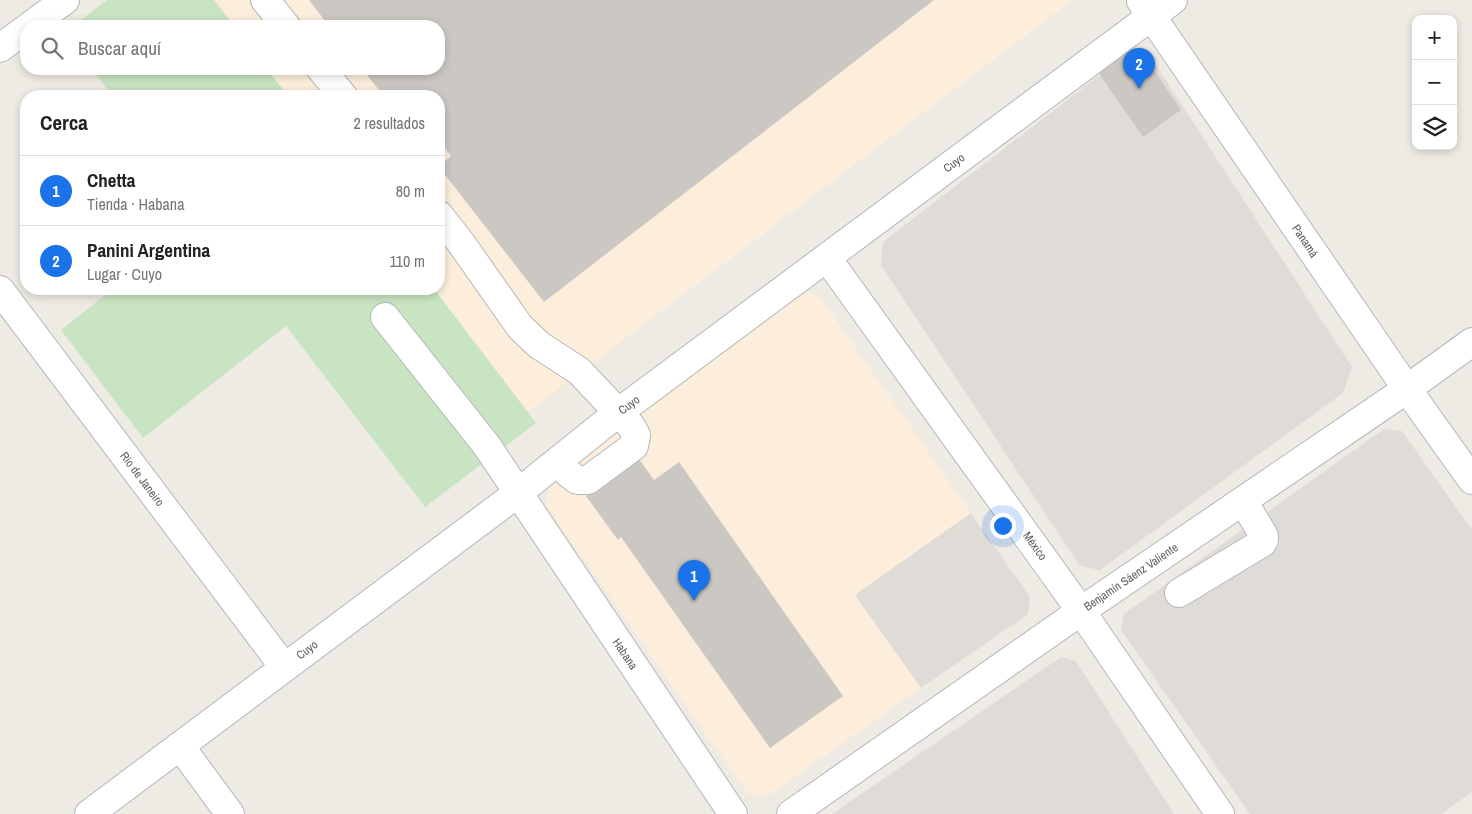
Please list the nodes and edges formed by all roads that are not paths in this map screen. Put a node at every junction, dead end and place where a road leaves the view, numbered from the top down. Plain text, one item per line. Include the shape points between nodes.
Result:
1 (65, 0) edge
2 (265, 0) edge
3 (1155, 5) edge
4 (38, 20) edge
5 (281, 20) edge
6 (20, 33) edge
7 (0, 48) edge
8 (326, 75) edge
9 (338, 90) edge
10 (445, 223) edge
11 (827, 258) junction
12 (0, 290) edge
13 (385, 317) dead end
14 (1472, 342) edge
15 (1407, 389) junction
16 (619, 412) junction
17 (558, 461) junction
18 (1472, 480) edge
19 (518, 493) junction
20 (1243, 501) junction
21 (1180, 593) dead end
22 (1081, 611) junction
23 (284, 667) junction
24 (180, 746) junction
25 (89, 814) edge
26 (230, 814) edge
27 (733, 814) edge
28 (791, 814) edge
29 (1220, 814) edge

1 - 4 street
2 - 5 street
3 - 11 street, Cuyo
3 - 15 street, Panamá
6 - 7 street
8 - 9 street
10 - 16 street via 520,327 539,345 579,371
11 - 16 street, Cuyo
11 - 22 street, México
12 - 23 street, Río de Janeiro
13 - 19 street, Habana via 487,446
14 - 15 street, Benjamín Sáenz Valiente
15 - 18 street, Panamá
15 - 20 street, Benjamín Sáenz Valiente
16 - 17 street, Cuyo
16 - 17 street via 636,435 634,446 588,480 577,480
17 - 19 street, Cuyo
19 - 23 street, Cuyo
19 - 27 street, Habana
20 - 21 street via 1264,536 1262,543
20 - 22 street, Benjamín Sáenz Valiente
22 - 28 street, Benjamín Sáenz Valiente
22 - 29 street, México
23 - 24 street, Cuyo
24 - 25 street, Cuyo
24 - 26 street

